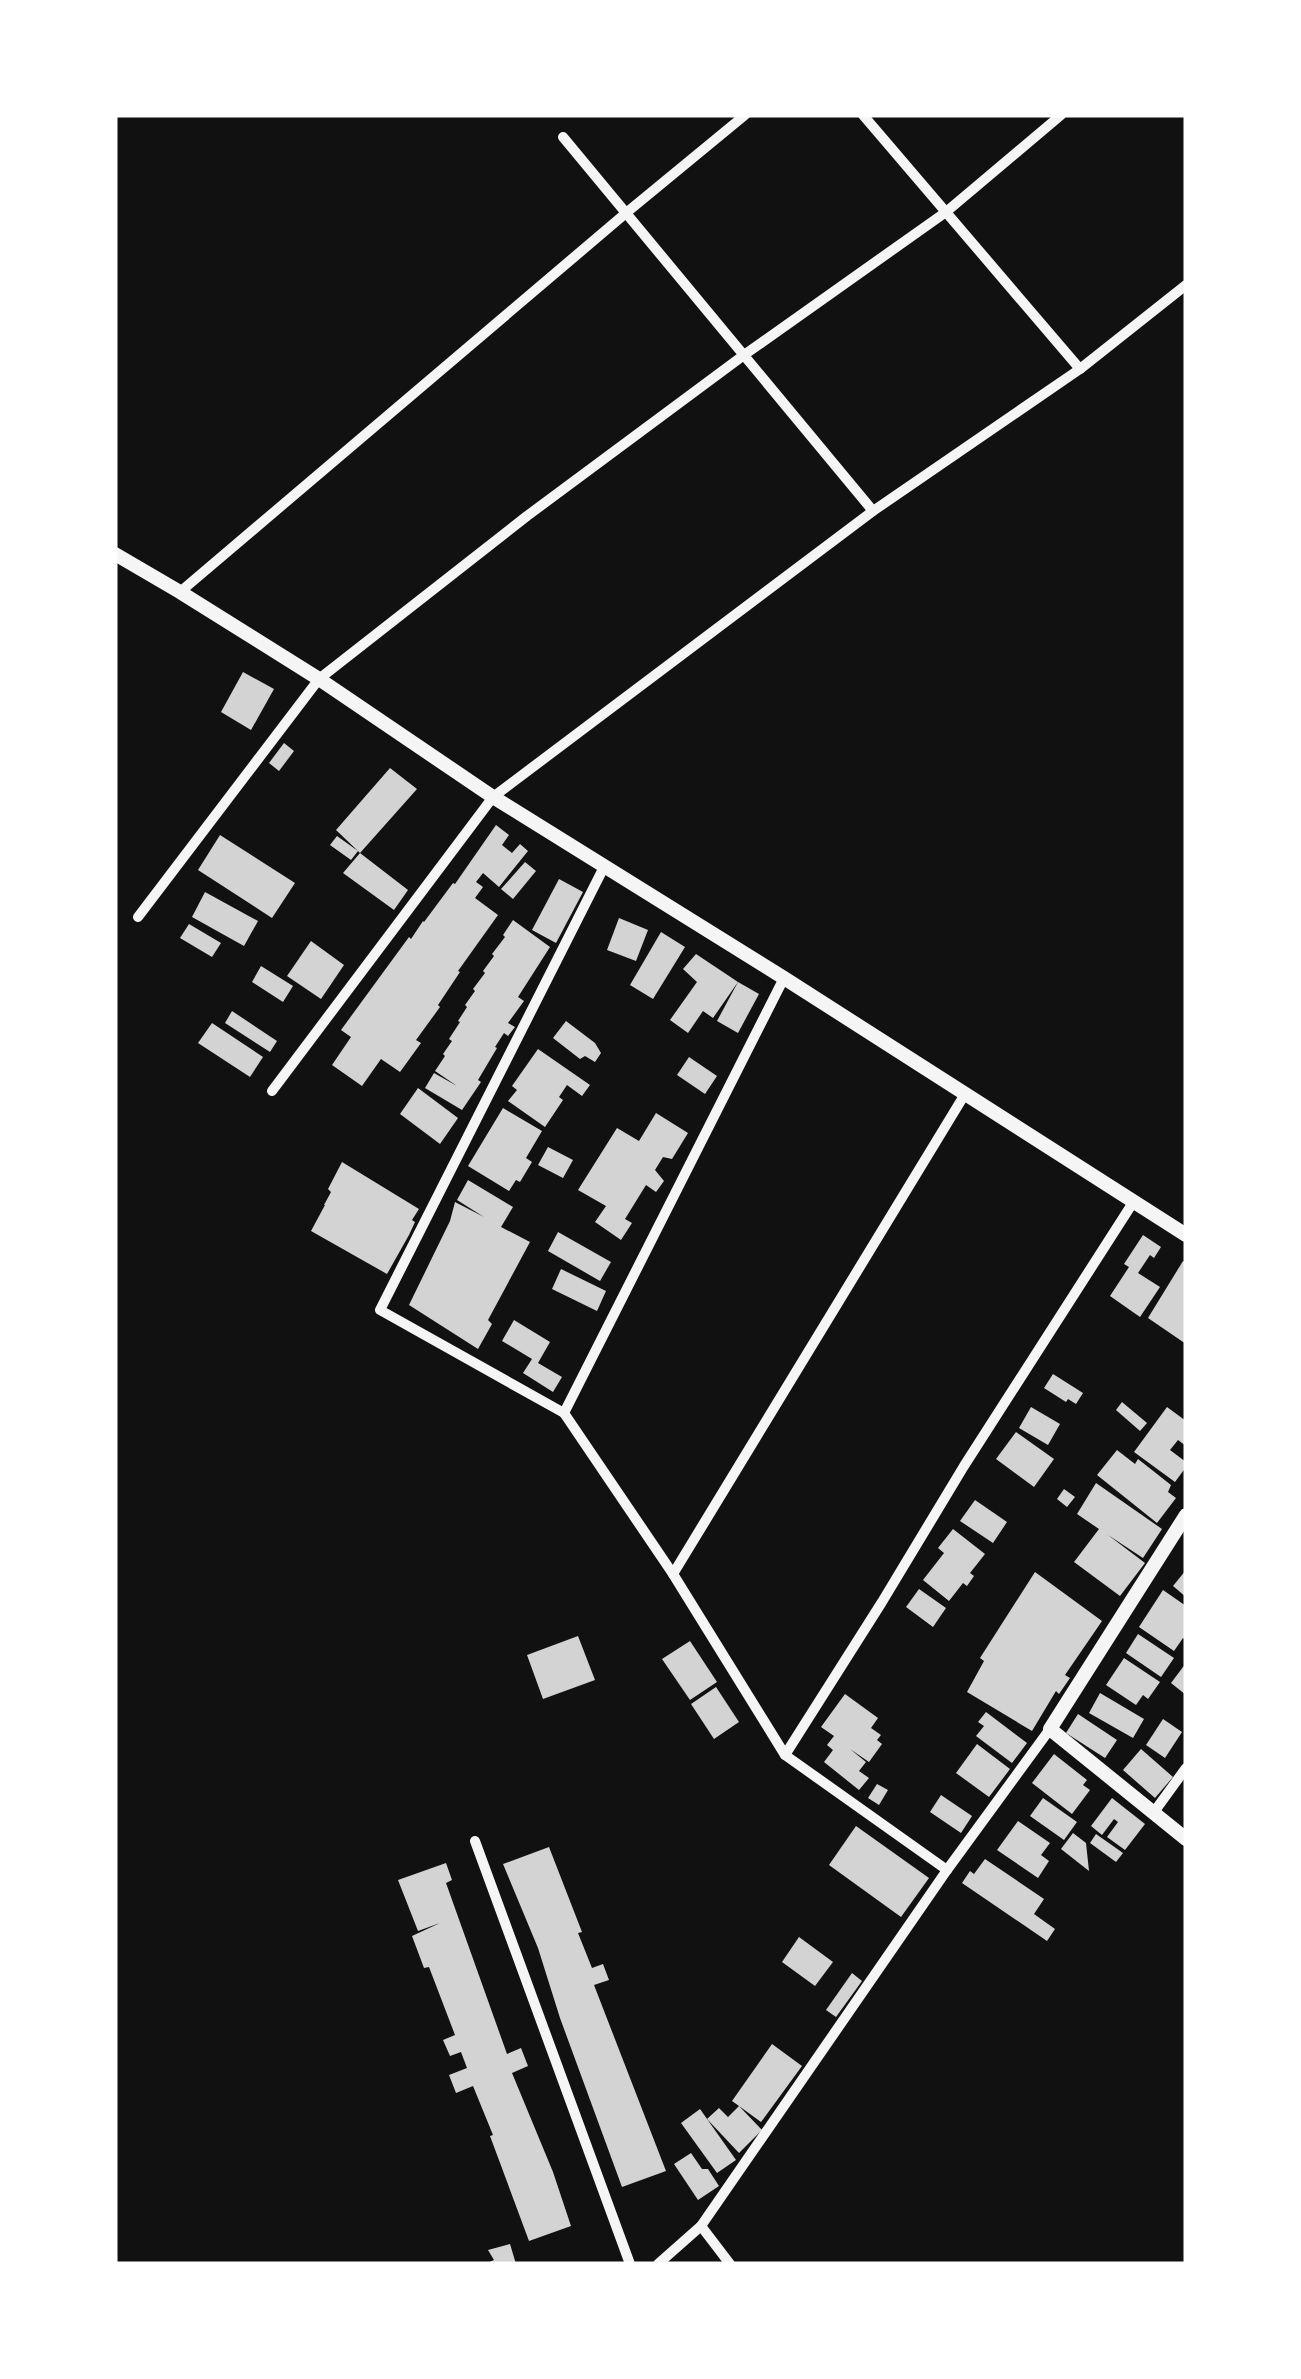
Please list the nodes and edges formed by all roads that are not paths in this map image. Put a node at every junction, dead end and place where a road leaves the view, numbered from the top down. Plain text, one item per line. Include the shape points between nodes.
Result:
1 (745, 115) edge
2 (864, 115) edge
3 (1061, 115) edge
4 (563, 137) dead end
5 (946, 212) junction
6 (626, 213) junction
7 (1186, 285) edge
8 (744, 355) junction
9 (1080, 368) junction
10 (873, 510) junction
11 (115, 554) edge
12 (180, 592) junction
13 (319, 679) junction
14 (493, 796) junction
15 (604, 866) junction
16 (138, 917) dead end
17 (784, 978) junction
18 (272, 1091) dead end
19 (966, 1094) junction
20 (1134, 1201) junction
21 (1186, 1236) edge
22 (564, 1413) junction
23 (1186, 1515) edge
24 (673, 1574) junction
25 (1050, 1729) junction
26 (785, 1755) junction
27 (1186, 1768) edge
28 (1154, 1812) junction
29 (1186, 1839) edge
30 (475, 1840) dead end
31 (947, 1870) junction
32 (701, 2226) junction
33 (672, 2260) edge
34 (630, 2264) edge
35 (658, 2264) edge
36 (730, 2264) edge

1 - 6 street
2 - 5 street
3 - 5 street
4 - 6 street
5 - 8 street
5 - 9 street
6 - 8 street
6 - 12 street
7 - 9 street
8 - 10 street
8 - 13 street
9 - 10 street
10 - 14 street
11 - 12 street
12 - 13 street
13 - 14 street
13 - 16 street
14 - 15 street
14 - 18 street
15 - 17 street
15 - 22 street via 380,1310
17 - 19 street
17 - 22 street
19 - 20 street
19 - 24 street
20 - 21 street
20 - 26 street
22 - 24 street
23 - 25 street
24 - 26 street
25 - 28 street
25 - 31 street
26 - 31 street
27 - 28 street
28 - 29 street
30 - 34 street
31 - 32 street
32 - 33 street
32 - 36 street
33 - 35 street

